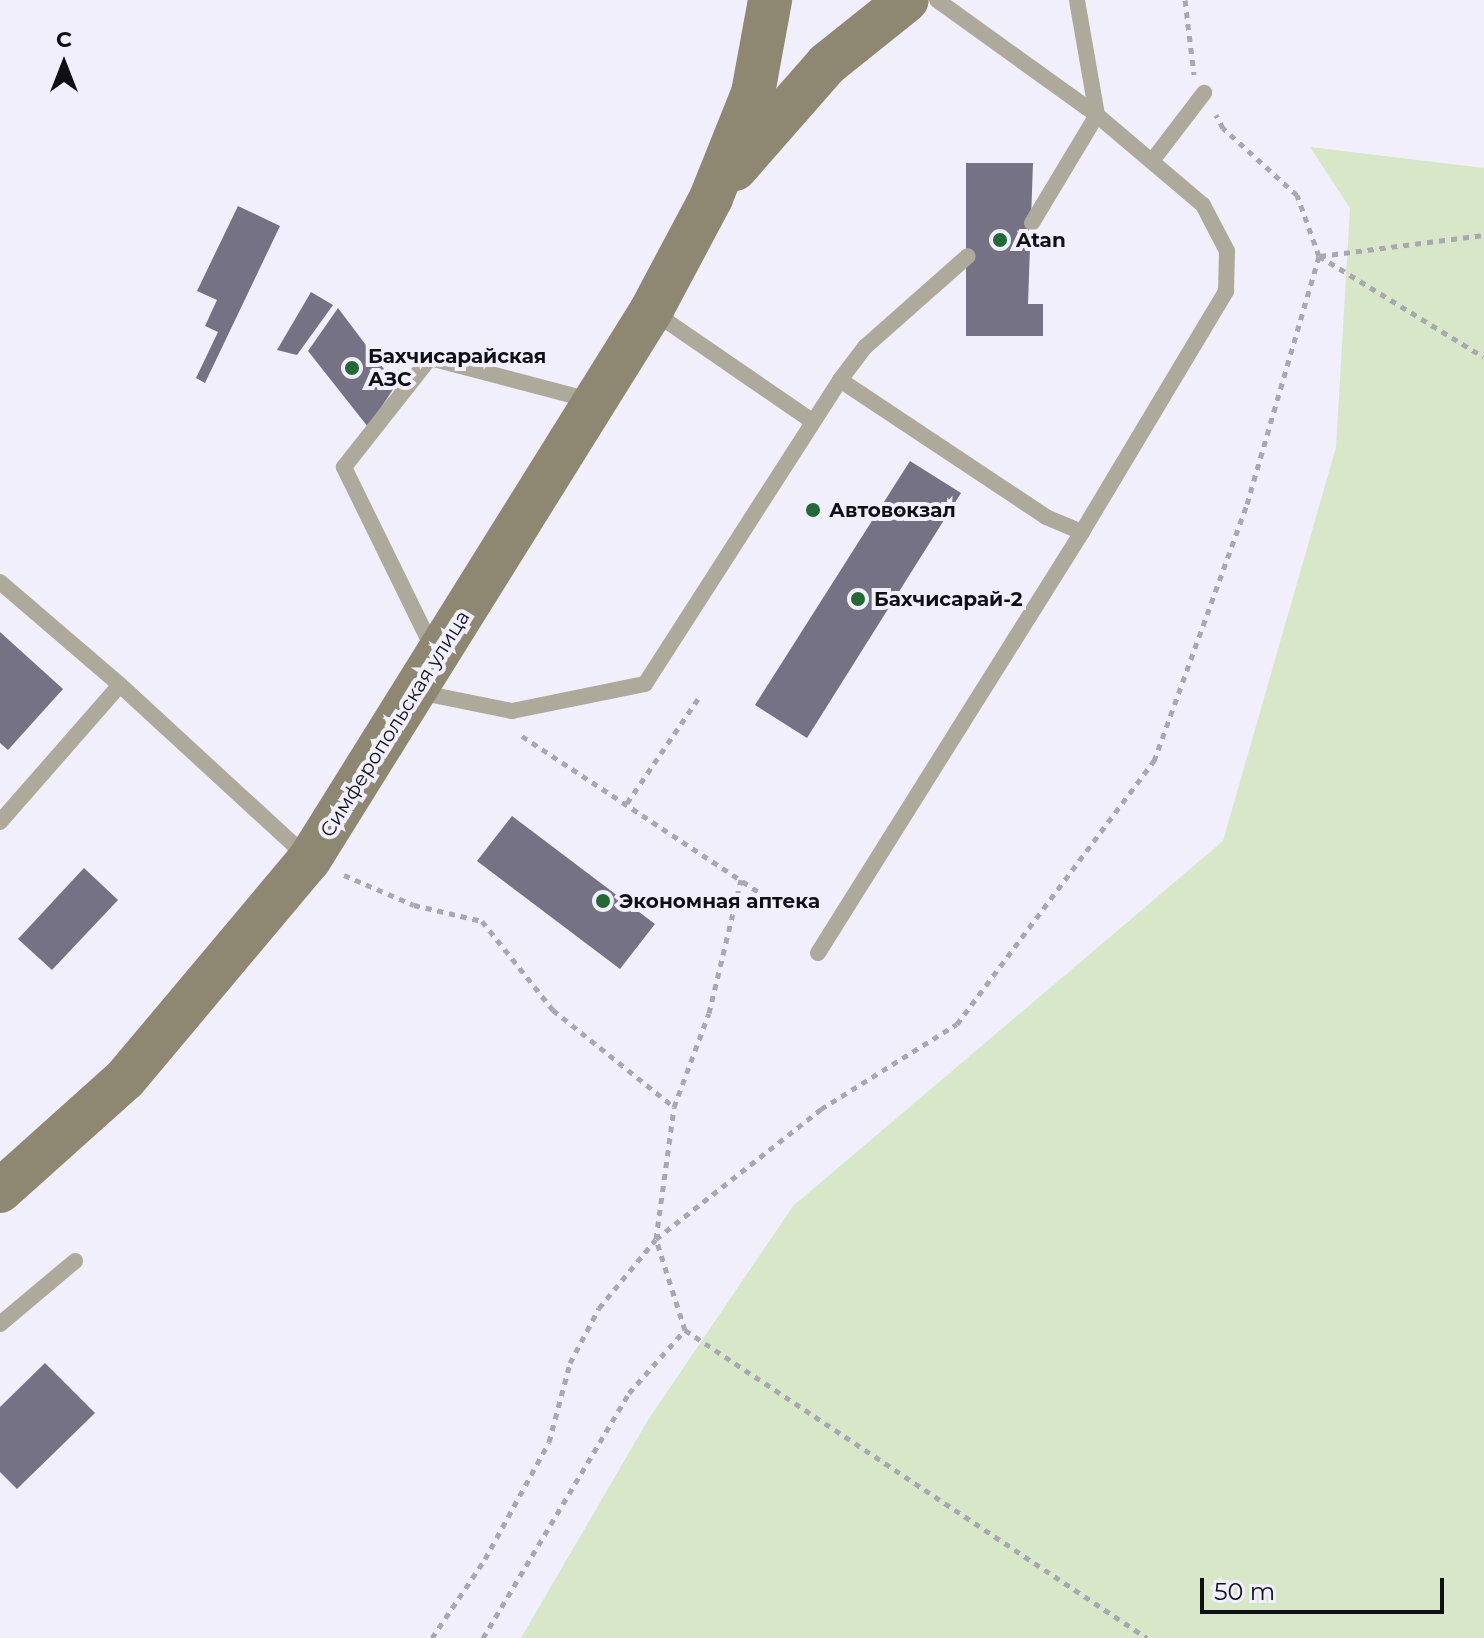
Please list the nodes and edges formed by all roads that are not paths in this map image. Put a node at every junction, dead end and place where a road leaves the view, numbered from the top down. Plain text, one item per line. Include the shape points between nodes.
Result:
1 (770, 0) edge
2 (907, 0) edge
3 (937, 0) edge
4 (1077, 0) edge
5 (1204, 93) road end
6 (1097, 115) junction
7 (1152, 161) junction
8 (711, 198) junction
9 (1032, 223) dead end
10 (968, 256) dead end
11 (651, 311) junction
12 (840, 380) junction
13 (595, 402) junction
14 (812, 421) junction
15 (1082, 532) junction
16 (0, 582) edge
17 (427, 675) junction
18 (120, 685) junction
19 (0, 822) edge
20 (309, 860) junction
21 (818, 953) dead end
22 (0, 1191) edge
23 (75, 1261) dead end
24 (0, 1324) edge

1 - 8 main road, Симферопольская улица via 753,93
2 - 8 main road, Симферопольская улица via 827,64
3 - 6 lane
4 - 6 lane
5 - 7 lane
6 - 7 lane
6 - 9 lane
7 - 15 lane via 1203,205 1227,251 1226,291
8 - 11 main road, Симферопольская улица
10 - 12 lane via 865,347
11 - 13 main road, Симферопольская улица
11 - 14 lane
12 - 14 lane
12 - 15 lane via 1046,517
13 - 17 main road, Симферопольская улица
13 - 17 lane via 430,358 344,467
14 - 17 lane via 645,684 512,711
15 - 21 lane
16 - 18 lane
17 - 20 main road, Симферопольская улица
18 - 19 lane
18 - 20 lane
20 - 22 main road, Симферопольская улица via 125,1079
23 - 24 lane

